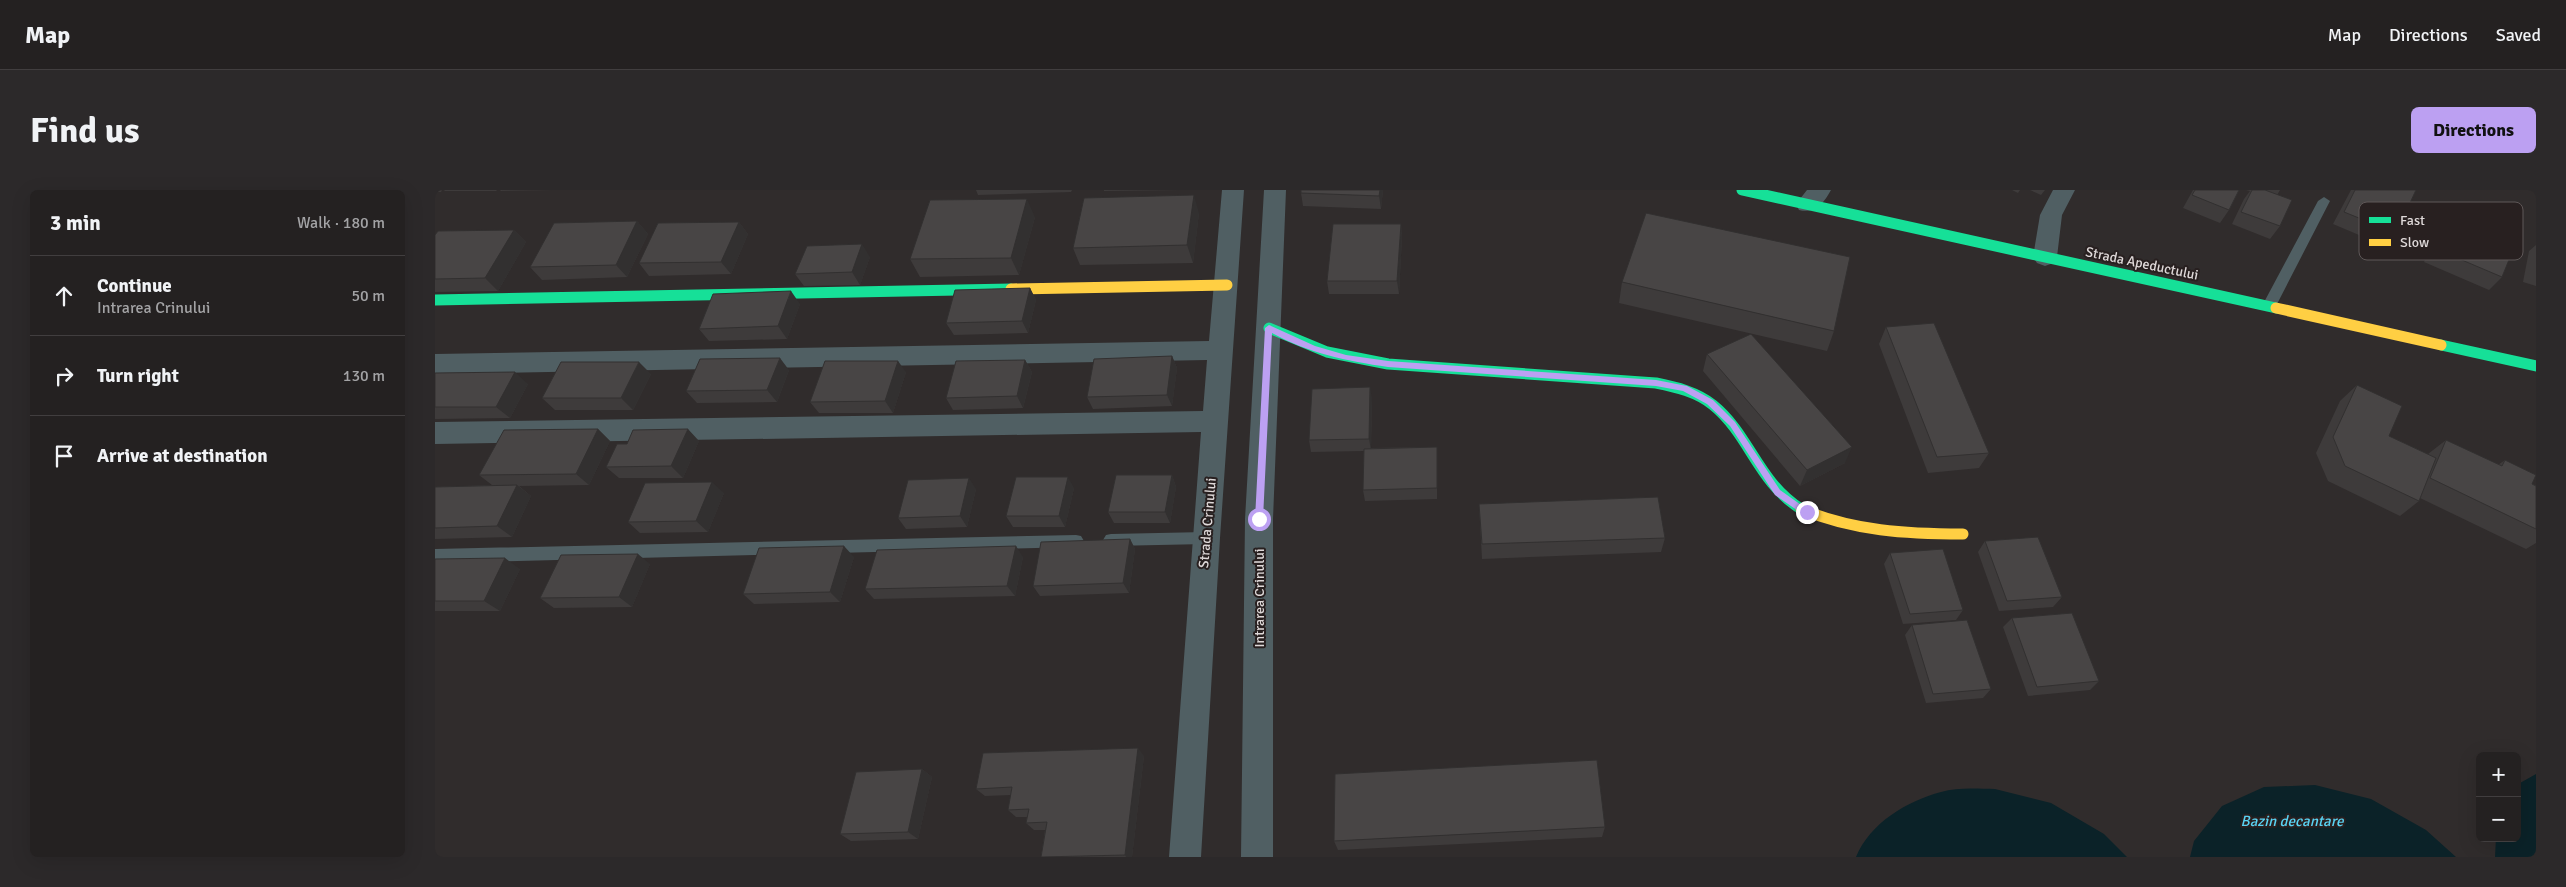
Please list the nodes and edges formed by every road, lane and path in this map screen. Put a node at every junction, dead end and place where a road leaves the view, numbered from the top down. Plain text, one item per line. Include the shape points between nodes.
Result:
1 (1233, 190) edge
2 (1275, 190) edge
3 (1741, 190) edge
4 (2064, 190) edge
5 (1813, 197) edge
6 (2324, 201) dead end
7 (2045, 257) junction
8 (1227, 284) junction
9 (435, 300) edge
10 (2269, 306) junction
11 (1269, 328) junction
12 (1222, 350) junction
13 (435, 364) edge
14 (2536, 366) edge
15 (1216, 421) junction
16 (435, 433) edge
17 (1963, 534) dead end
18 (1206, 538) junction
19 (435, 556) edge
20 (1185, 857) edge
21 (1257, 857) edge

1 - 8 street, Strada Crinului
2 - 11 street, Intrarea Crinului
3 - 5 street, Strada Apeductului
4 - 7 street via 2051,215
5 - 7 street, Strada Apeductului
6 - 10 lane
7 - 10 street, Strada Apeductului
8 - 9 street
8 - 12 street, Strada Crinului
10 - 14 street, Strada Apeductului
11 - 17 street via 1293,341 1346,358 1685,388 1710,402 1733,424 1777,492 1807,512 1850,527 1900,534
11 - 21 street, Intrarea Crinului via 1259,519
12 - 13 street
12 - 15 street, Strada Crinului
15 - 16 street
15 - 18 street, Strada Crinului
18 - 19 lane
18 - 20 street, Strada Crinului

